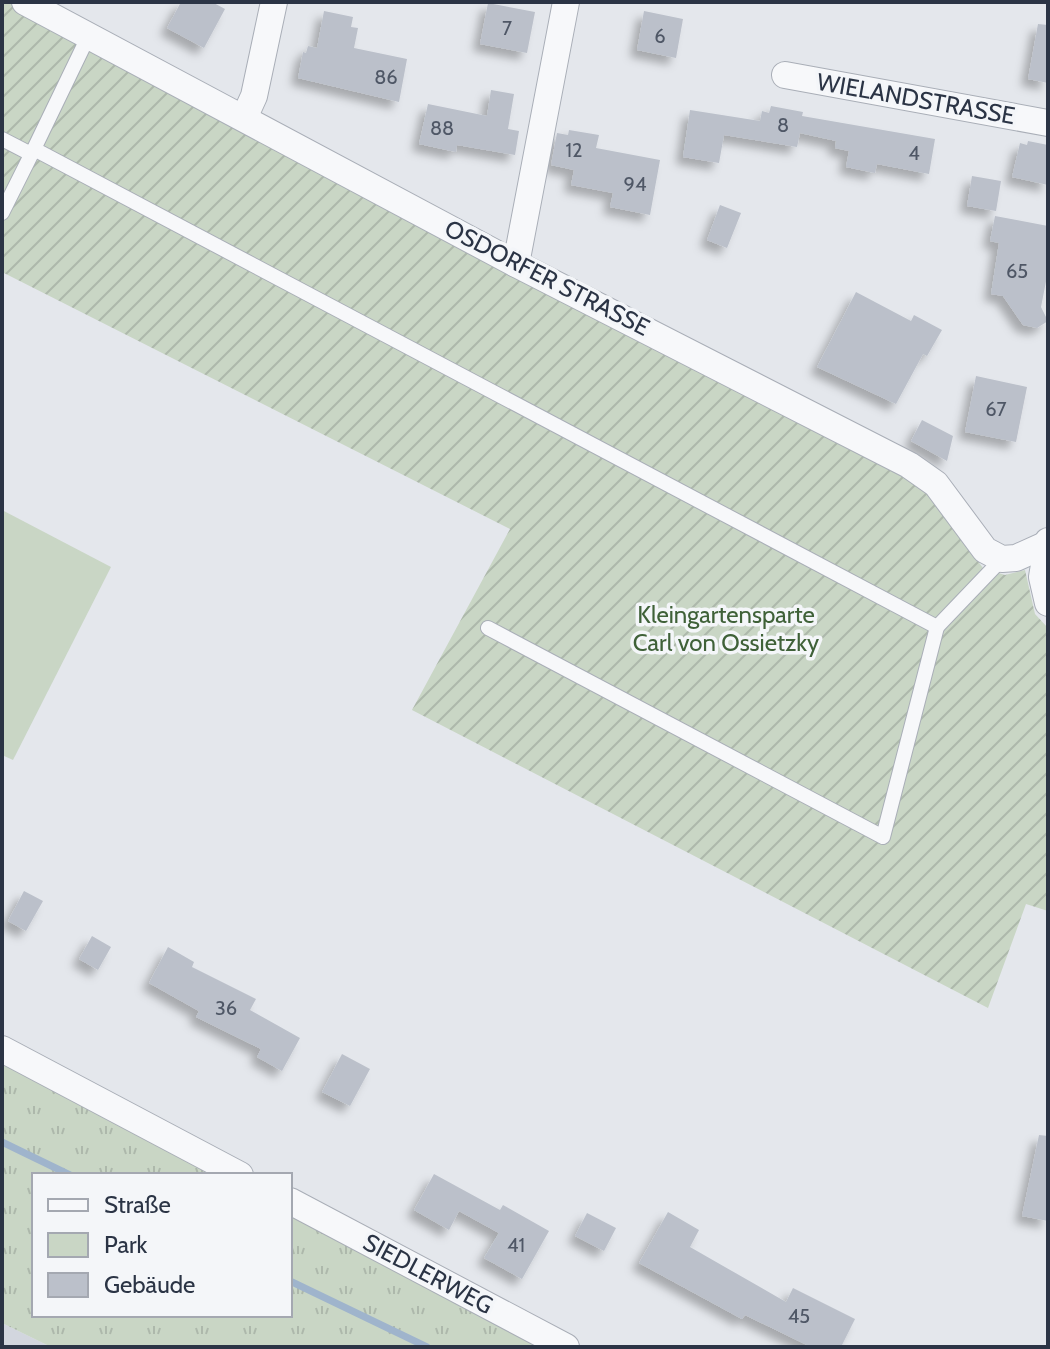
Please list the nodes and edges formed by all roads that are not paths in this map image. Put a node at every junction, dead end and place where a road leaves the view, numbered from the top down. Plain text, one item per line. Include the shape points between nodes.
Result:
1 (25, 2) edge
2 (274, 2) edge
3 (566, 2) edge
4 (88, 37) junction
5 (785, 75) dead end
6 (244, 118) junction
7 (1048, 123) edge
8 (2, 139) edge
9 (33, 152) junction
10 (2, 213) edge
11 (516, 264) junction
12 (1048, 543) edge
13 (1002, 559) junction
14 (1048, 603) edge
15 (937, 627) junction
16 (488, 628) dead end
17 (2, 1049) edge
18 (236, 1173) edge
19 (292, 1202) edge
20 (566, 1347) edge

1 - 4 street, OSDORFER STRASSE
2 - 6 street via 254,96
3 - 11 street
4 - 6 street, OSDORFER STRASSE
4 - 9 lane
5 - 7 street, WIELANDSTRASSE
6 - 11 street, OSDORFER STRASSE
8 - 9 lane
9 - 10 lane
9 - 15 lane
11 - 13 street, OSDORFER STRASSE via 909,465 936,484 985,550
12 - 13 street
12 - 14 street via 1042,577
13 - 15 lane
15 - 16 lane via 883,837
17 - 18 street
19 - 20 street, SIEDLERWEG

